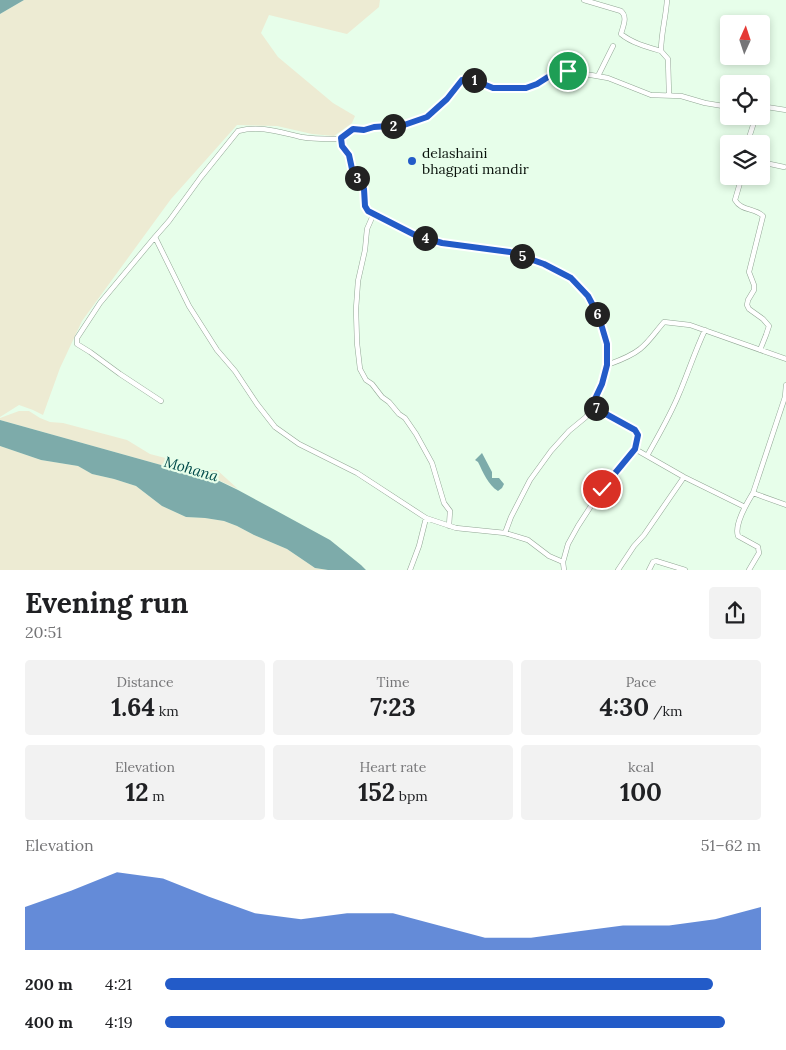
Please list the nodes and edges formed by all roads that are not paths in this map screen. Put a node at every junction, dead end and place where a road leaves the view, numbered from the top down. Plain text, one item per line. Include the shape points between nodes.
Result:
1 (584, 0) edge
2 (667, 0) edge
3 (613, 46) dead end
4 (661, 50) junction
5 (598, 76) junction
6 (669, 95) junction
7 (720, 106) edge
8 (770, 107) edge
9 (786, 110) edge
10 (341, 138) junction
11 (770, 164) edge
12 (784, 167) dead end
13 (739, 185) edge
14 (374, 213) junction
15 (154, 237) junction
16 (705, 330) junction
17 (760, 350) junction
18 (786, 359) edge
19 (607, 365) junction
20 (786, 385) edge
21 (162, 401) dead end
22 (594, 401) junction
23 (635, 449) junction
24 (646, 456) junction
25 (684, 477) junction
26 (753, 493) junction
27 (786, 505) edge
28 (745, 506) junction
29 (426, 518) junction
30 (449, 526) junction
31 (505, 533) junction
32 (563, 562) junction
33 (410, 570) edge
34 (564, 570) edge
35 (618, 570) edge
36 (649, 570) edge
37 (685, 570) edge
38 (749, 570) edge

1 - 4 street via 621,11 625,17 621,34
2 - 4 street
3 - 5 street
4 - 6 street via 668,59
5 - 6 street via 651,95
5 - 10 street via 568,71 526,88 493,88 471,79 462,80 427,117 404,125 353,129
6 - 7 street
8 - 9 street
10 - 14 street via 352,169 364,189 365,206
10 - 15 street via 301,137 260,128 238,131
11 - 12 street
13 - 17 street via 736,204 763,216 749,272 754,290 747,305 769,326
14 - 19 street via 415,235 442,243 510,252 571,278 588,296 599,317 607,344
14 - 30 street via 367,229 358,281 356,309 360,369 366,380 405,418 416,434 432,463 444,503 450,511
15 - 21 street via 100,303 77,338 77,344
15 - 29 street via 217,350 275,427 299,444 357,473
16 - 17 street
16 - 19 street via 664,322 640,349
16 - 24 street via 679,396
17 - 18 street
19 - 22 street
20 - 26 street via 785,398
22 - 23 street via 595,408 635,430 638,435
22 - 31 street via 586,417 551,451 530,480
23 - 24 street
23 - 32 street via 602,489 578,526
24 - 25 street
25 - 28 street
25 - 35 street
26 - 27 street
26 - 28 street
28 - 38 street via 736,532 758,547
29 - 30 street
29 - 33 street
30 - 31 street
31 - 32 street via 528,540
32 - 34 street
36 - 37 street via 652,562 656,561

